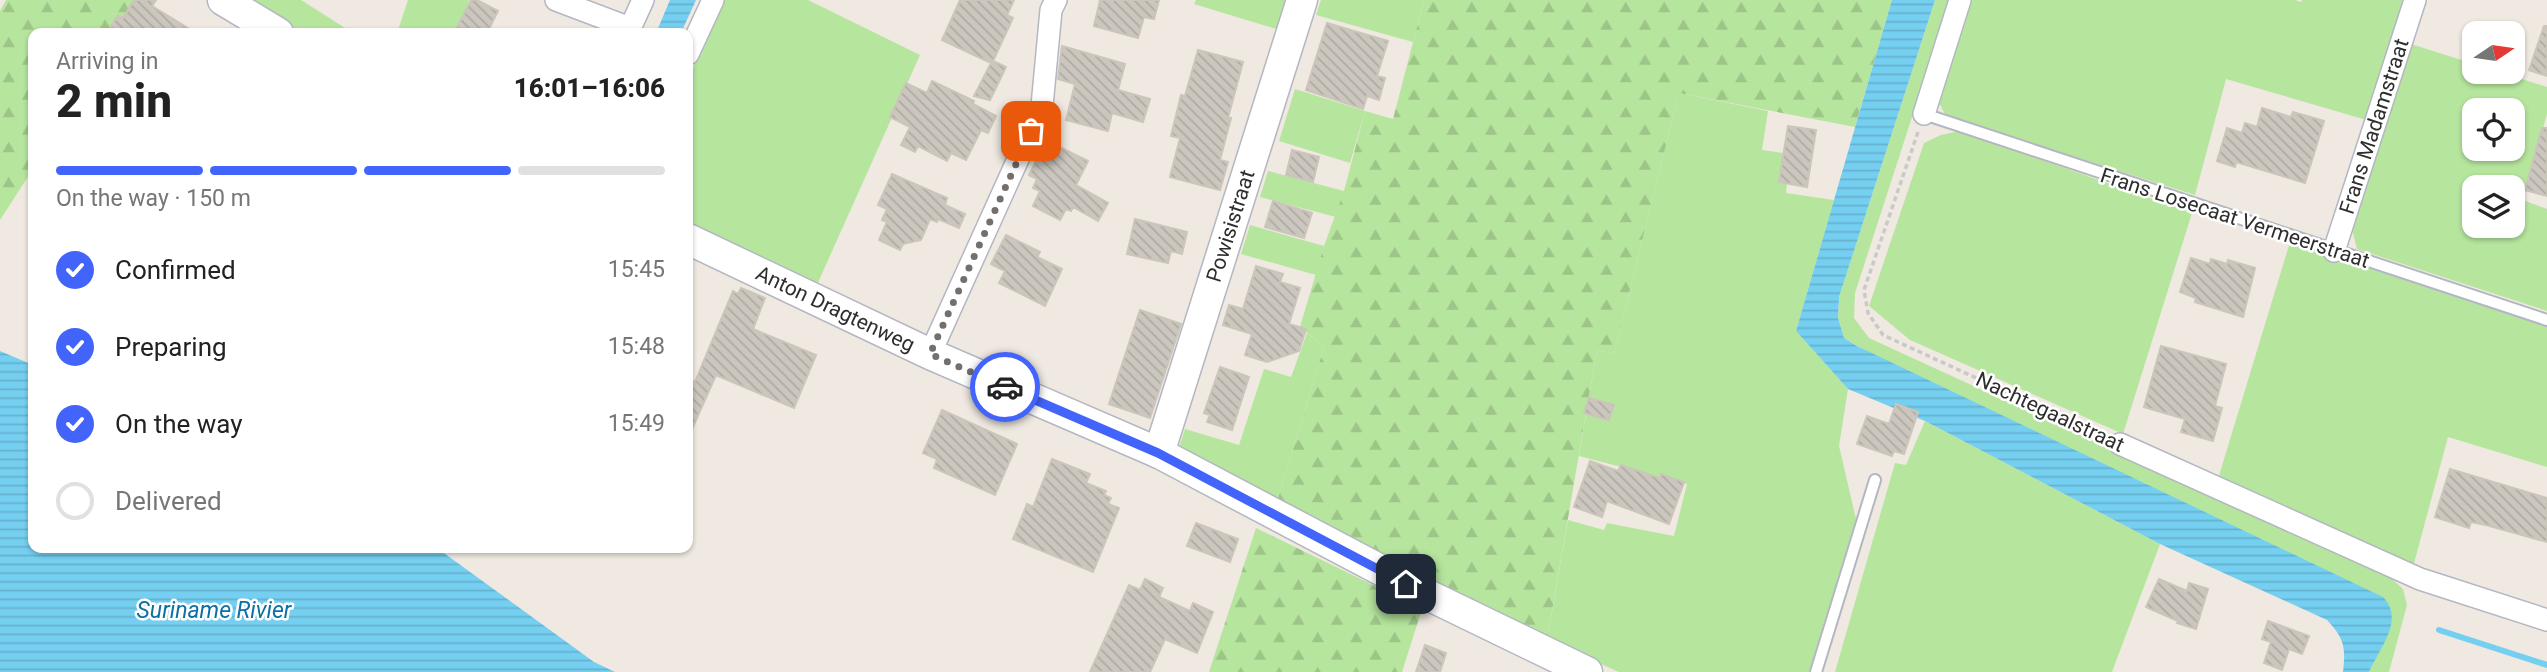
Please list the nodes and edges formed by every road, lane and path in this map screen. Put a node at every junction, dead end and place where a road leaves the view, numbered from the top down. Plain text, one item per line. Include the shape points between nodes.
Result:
1 (223, 0) edge
2 (556, 0) edge
3 (643, 0) edge
4 (713, 0) edge
5 (1056, 0) edge
6 (1302, 0) edge
7 (1960, 0) edge
8 (2415, 0) edge
9 (268, 28) edge
10 (622, 28) edge
11 (630, 28) edge
12 (693, 43) edge
13 (1924, 114) junction
14 (693, 241) edge
15 (2334, 251) junction
16 (2547, 320) edge
17 (930, 354) junction
18 (2120, 444) joint
19 (1158, 453) junction
20 (1875, 480) dead end
21 (2547, 620) edge
22 (1587, 672) edge
23 (1816, 672) edge

1 - 9 main road
2 - 10 street
3 - 11 street
4 - 12 street
5 - 17 street via 1051,10 1042,106
6 - 19 main road, Powisistraat
7 - 13 street
8 - 15 street, Frans Madamstraat
13 - 15 lane, Frans Losecaat Vermeerstraat
13 - 18 path, Nachtegaalstraat via 1864,290 1868,313 1883,335
14 - 17 main road, Anton Dragtenweg
15 - 16 lane, Frans Losecaat Vermeerstraat
17 - 19 main road, Anton Dragtenweg
18 - 21 street, Nachtegaalstraat via 2420,579
19 - 22 main road, Anton Dragtenweg via 1428,596
20 - 23 lane

